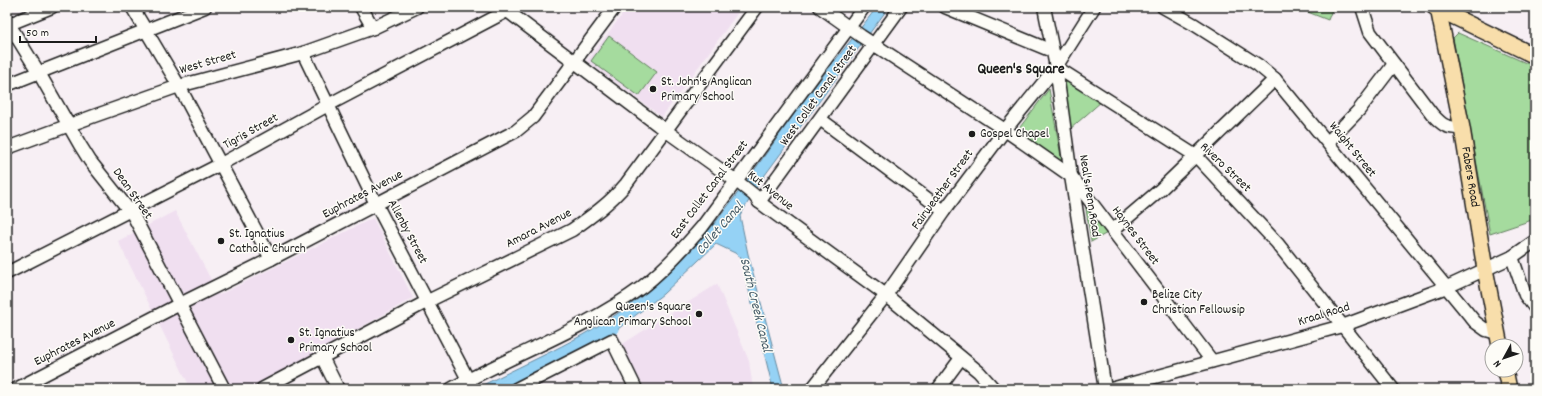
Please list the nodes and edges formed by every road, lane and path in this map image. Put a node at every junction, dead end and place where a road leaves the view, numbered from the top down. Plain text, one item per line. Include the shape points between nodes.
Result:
1 (52, 7) edge
2 (132, 7) edge
3 (205, 7) edge
4 (361, 7) edge
5 (417, 7) edge
6 (615, 7) edge
7 (757, 7) edge
8 (820, 7) edge
9 (864, 7) edge
10 (901, 7) edge
11 (945, 7) edge
12 (1044, 7) edge
13 (1094, 7) edge
14 (1164, 7) edge
15 (1362, 7) edge
16 (505, 9) edge
17 (1445, 9) edge
18 (8, 23) edge
19 (373, 28) junction
20 (146, 30) junction
21 (861, 36) junction
22 (1052, 51) junction
23 (303, 53) junction
24 (1535, 56) edge
25 (574, 62) junction
26 (1394, 64) junction
27 (1056, 67) junction
28 (39, 73) junction
29 (1274, 79) junction
30 (7, 85) edge
31 (179, 86) junction
32 (328, 105) junction
33 (820, 119) junction
34 (70, 126) junction
35 (1462, 128) junction
36 (664, 130) junction
37 (1005, 130) junction
38 (1328, 142) junction
39 (7, 148) edge
40 (1196, 156) junction
41 (221, 164) junction
42 (1071, 176) junction
43 (737, 182) junction
44 (757, 199) junction
45 (376, 204) junction
46 (130, 211) junction
47 (944, 211) junction
48 (1113, 230) junction
49 (1535, 241) edge
50 (1512, 257) junction
51 (271, 259) junction
52 (1485, 269) junction
53 (7, 273) edge
54 (1447, 287) junction
55 (886, 295) junction
56 (428, 301) junction
57 (180, 304) junction
58 (1535, 308) edge
59 (1342, 326) junction
60 (1496, 338) edge
61 (1499, 338) edge
62 (322, 357) junction
63 (961, 358) junction
64 (1212, 361) junction
65 (1507, 378) edge
66 (471, 384) edge
67 (1391, 388) edge
68 (16, 389) edge
69 (224, 389) edge
70 (262, 389) edge
71 (338, 389) edge
72 (451, 389) edge
73 (516, 389) edge
74 (636, 389) edge
75 (812, 389) edge
76 (938, 389) edge
77 (994, 389) edge
78 (1105, 389) edge
79 (1111, 389) edge
80 (1509, 389) edge

1 - 18 street
2 - 20 street
3 - 20 street
4 - 19 street
5 - 19 street, West Street
6 - 25 street, Euphrates Avenue
7 - 36 street, Amara Avenue
8 - 21 street, Haynes Street
9 - 21 street, East Collet Canal Street
10 - 21 street, West Collet Canal Street
11 - 22 street
12 - 22 street, Neal's Penn Road
13 - 27 street, Fairweather Street
14 - 29 street, Waight Street via 1258,65
15 - 26 street via 1370,32
16 - 25 street, Kut Avenue
16 - 32 street, Tigris Street
17 - 24 main road
17 - 35 main road, Fabers Road
18 - 28 street, Dean Street
19 - 23 street, West Street
20 - 28 street
20 - 31 street
21 - 33 street, West Collet Canal Street
21 - 37 street, Haynes Street
21 - 43 street, East Collet Canal Street
22 - 27 street, Neal's Penn Road
23 - 31 street, West Street
23 - 32 street, Allenby Street
25 - 36 street, Kut Avenue
25 - 45 street, Euphrates Avenue via 525,125
26 - 35 street via 1439,122 1449,128
26 - 38 street via 1359,110
27 - 37 street, Fairweather Street
27 - 40 street, Rivero Street
27 - 42 street, Neal's Penn Road
28 - 30 street
28 - 34 street, Dean Street
29 - 38 street, Waight Street
29 - 40 street
31 - 34 street, West Street
31 - 41 street
32 - 41 street, Tigris Street
32 - 45 street, Allenby Street
33 - 44 street, West Collet Canal Street
33 - 47 street
34 - 39 street, West Street
34 - 46 street, Dean Street via 90,161
35 - 52 main road, Fabers Road
36 - 43 street, Kut Avenue
36 - 56 street, Amara Avenue via 626,184 590,218 572,230
37 - 42 street, Haynes Street
37 - 47 street, Fairweather Street
38 - 54 street, Waight Street
40 - 48 street
40 - 59 street, Rivero Street via 1277,243
41 - 46 street, Tigris Street
41 - 51 street
42 - 48 street, Haynes Street
42 - 78 street, Neal's Penn Road
43 - 44 street, Kut Avenue
43 - 66 street, East Collet Canal Street via 691,241 643,286 598,316
44 - 55 street, Kut Avenue
45 - 51 street, Euphrates Avenue
45 - 56 street, Allenby Street
46 - 53 street, Tigris Street
46 - 57 street, Dean Street
47 - 55 street, Fairweather Street
48 - 64 street, Haynes Street
49 - 50 street, Kraal Road
50 - 52 street, Kraal Road
50 - 58 street via 1525,295
51 - 57 street, Euphrates Avenue
52 - 54 street, Kraal Road
52 - 61 main road, Fabers Road
54 - 59 street, Kraal Road
54 - 60 street, Waight Street via 1480,326
55 - 63 street, Kut Avenue
55 - 75 street, Fairweather Street
56 - 62 street, Amara Avenue
56 - 66 street, Allenby Street
57 - 68 street, Euphrates Avenue
57 - 69 street, Dean Street
59 - 64 street, Kraal Road
59 - 67 street, Rivero Street
62 - 70 street, Amara Avenue
62 - 71 street
63 - 76 street
63 - 77 street, Kut Avenue via 979,372
64 - 79 street, Kraal Road
65 - 80 main road
66 - 72 street, East Collet Canal Street
73 - 74 street via 612,340

